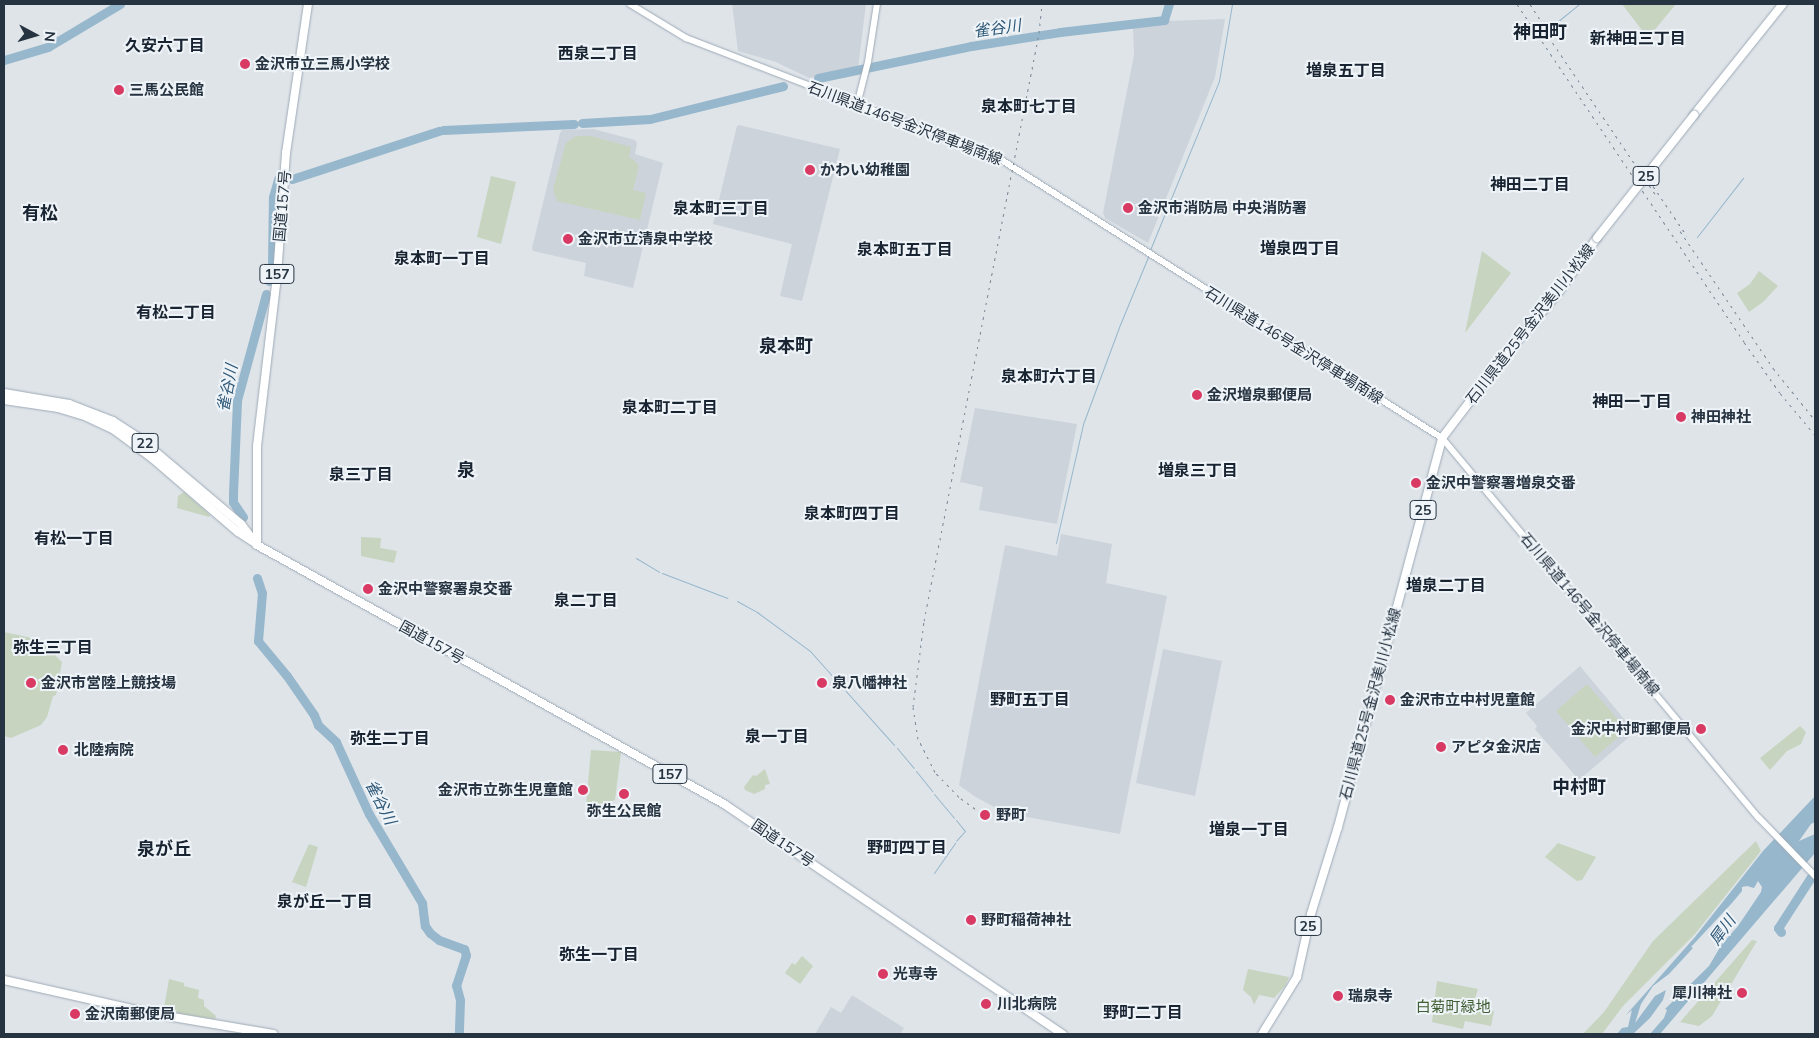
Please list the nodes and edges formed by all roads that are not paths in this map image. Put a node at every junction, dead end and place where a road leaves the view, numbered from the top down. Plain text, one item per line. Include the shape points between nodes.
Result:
1 (308, 4) edge
2 (630, 4) edge
3 (877, 4) edge
4 (1782, 4) edge
5 (857, 105) junction
6 (4, 393) edge
7 (4, 400) edge
8 (1442, 438) junction
9 (258, 545) junction
10 (1815, 876) edge
11 (4, 980) edge
12 (273, 1034) edge
13 (1063, 1034) edge
14 (1262, 1034) edge

1 - 9 main road, 国道157号 / 157 via 286,153 277,276 257,446
2 - 5 main road, 石川県道146号金沢停車場南線 via 686,38
3 - 5 main road
4 - 8 main road, 石川県道25号金沢美川小松線 / 25, bridge
5 - 8 main road, 石川県道146号金沢停車場南線 via 1000,159
6 - 9 main road, 22 via 69,404 113,421 142,440 241,524
7 - 9 main road, 22 via 58,408 112,429
8 - 10 main road, 石川県道146号金沢停車場南線 via 1764,823
8 - 14 main road, 石川県道25号金沢美川小松線 / 25 via 1311,914 1297,976
9 - 13 main road, 国道157号 / 157 via 724,804
11 - 12 main road via 155,1014

